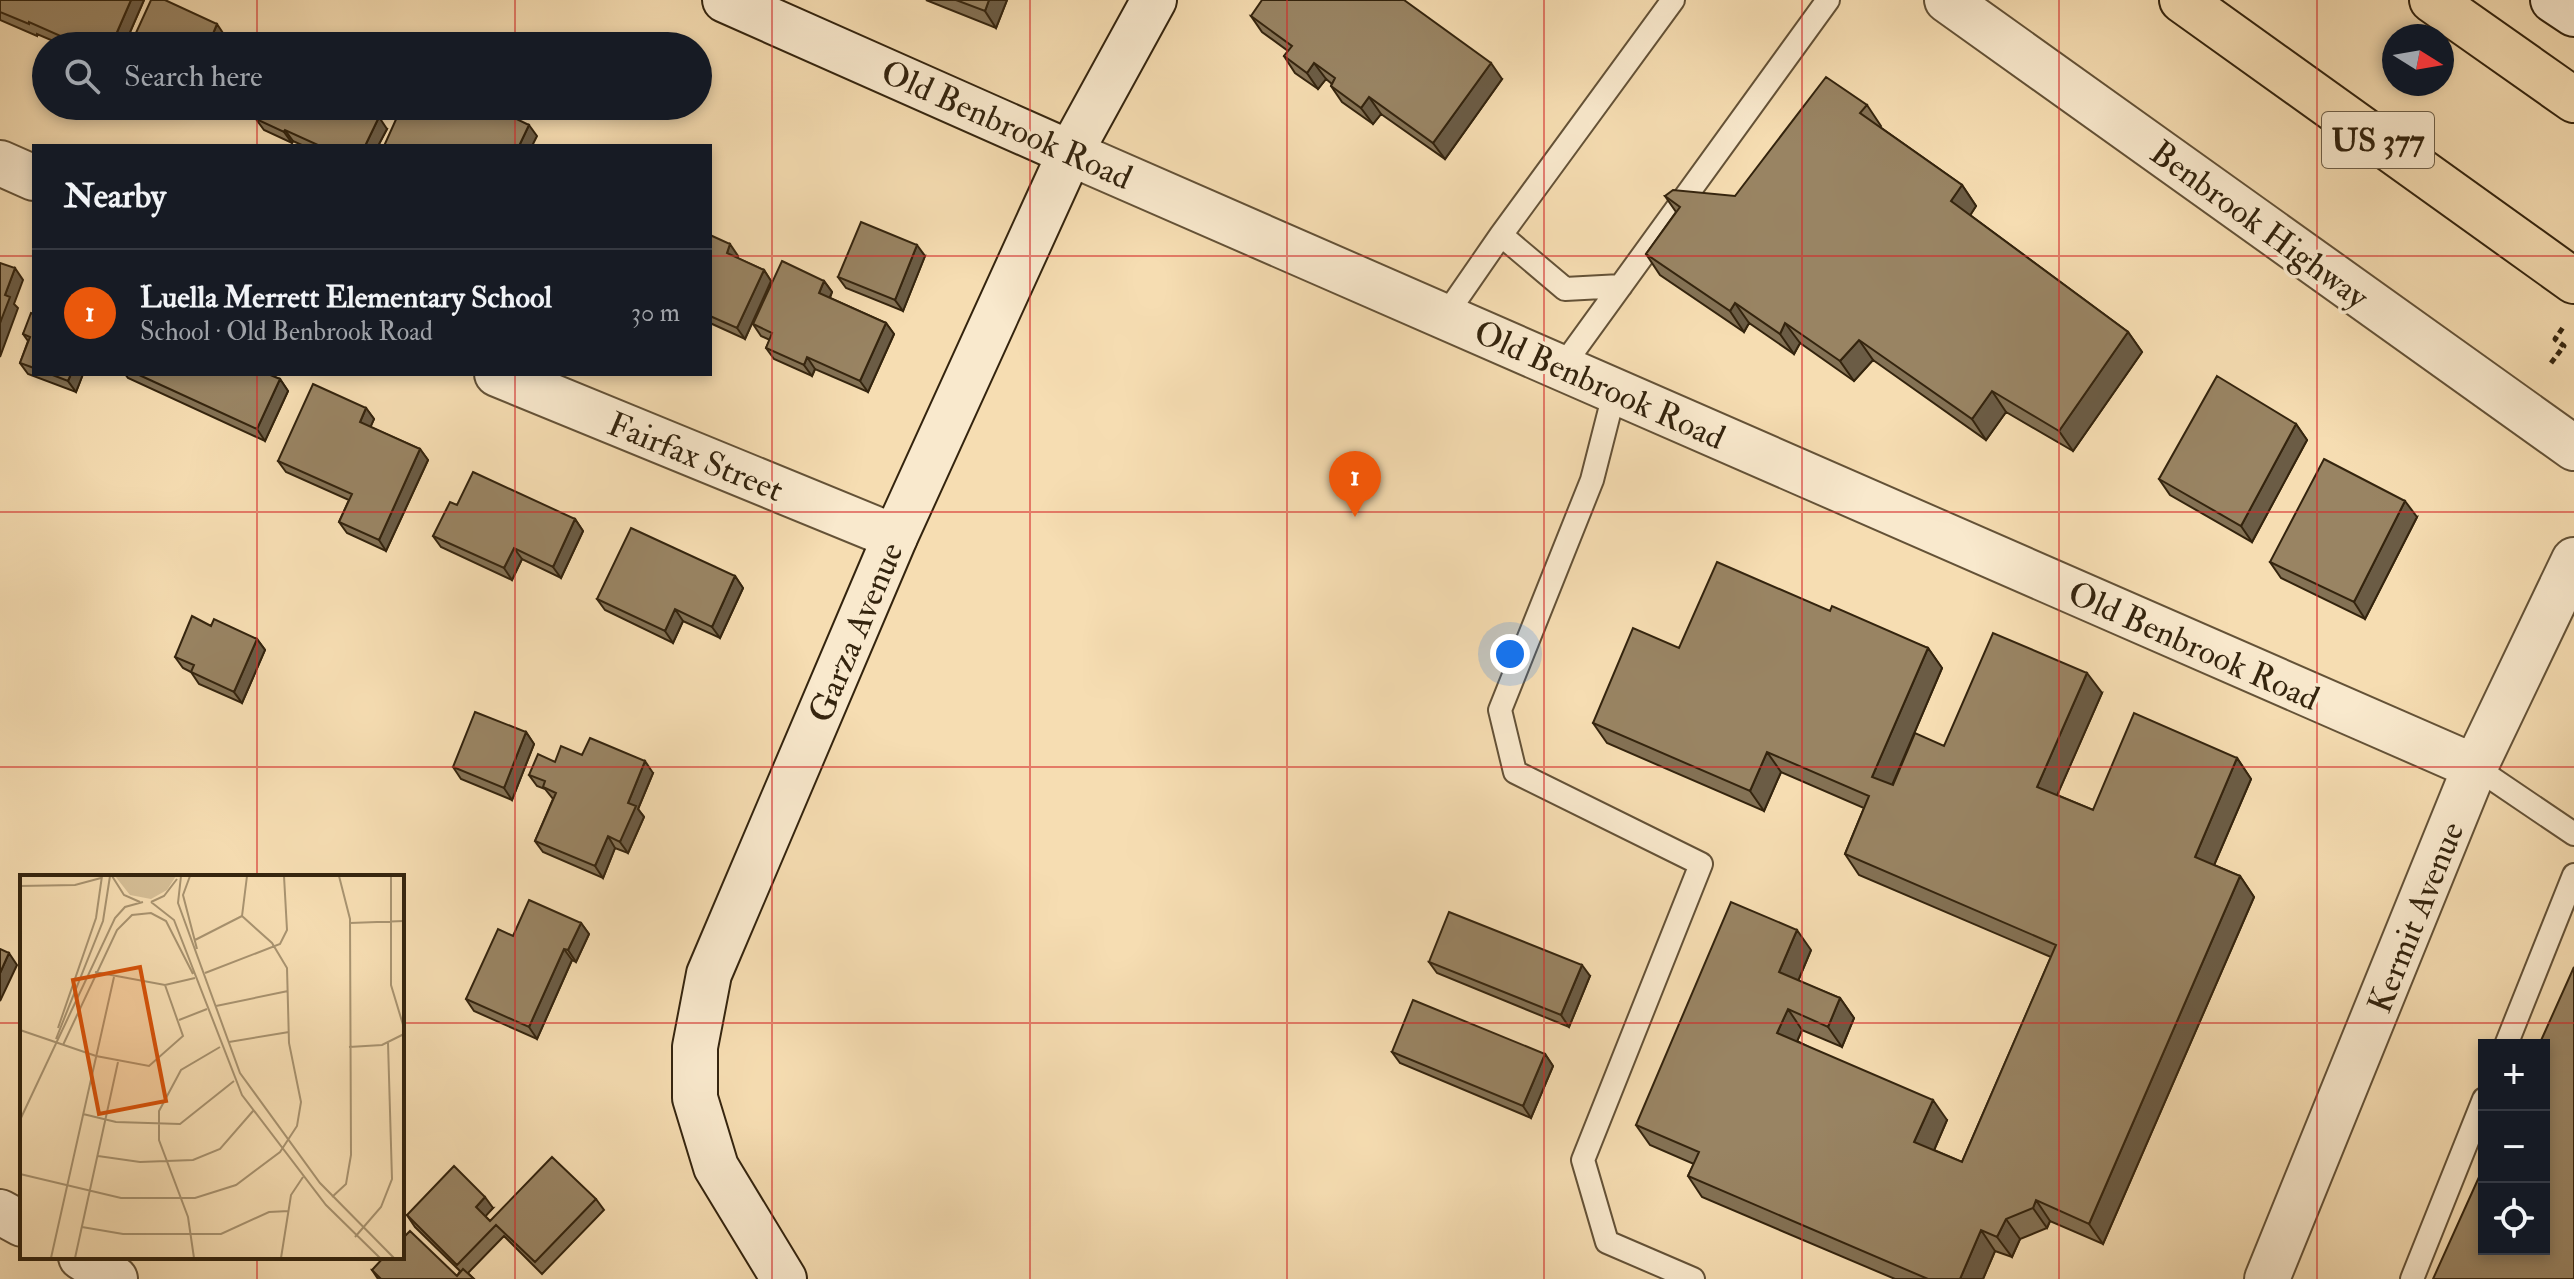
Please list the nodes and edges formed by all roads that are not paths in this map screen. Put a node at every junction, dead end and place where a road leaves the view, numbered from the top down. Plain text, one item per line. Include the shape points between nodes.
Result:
1 (725, 0) edge
2 (1154, 0) edge
3 (1673, 0) edge
4 (1828, 0) edge
5 (1947, 0) edge
6 (2182, 0) edge
7 (2432, 0) edge
8 (2553, 0) edge
9 (2574, 14) edge
10 (2574, 100) edge
11 (1070, 153) junction
12 (0, 163) edge
13 (32, 177) edge
14 (1501, 235) junction
15 (1621, 286) junction
16 (2573, 298) edge
17 (1445, 316) junction
18 (1562, 367) junction
19 (502, 376) edge
20 (1615, 390) junction
21 (2574, 448) edge
22 (895, 537) junction
23 (2574, 560) edge
24 (2475, 767) junction
25 (2574, 834) edge
26 (2574, 875) edge
27 (2508, 1039) edge
28 (2479, 1111) edge
29 (0, 1212) edge
30 (20, 1223) edge
31 (84, 1259) edge
32 (115, 1279) edge
33 (784, 1279) edge
34 (1693, 1279) edge
35 (2267, 1279) edge
36 (2412, 1279) edge

1 - 11 street, Old Benbrook Road
2 - 11 street, Garza Avenue
3 - 14 lane
4 - 15 lane
5 - 21 street, Benbrook Highway
6 - 16 main road, US 377
7 - 10 main road
8 - 9 street
11 - 17 street, Old Benbrook Road
11 - 22 street, Garza Avenue
12 - 13 street
14 - 15 lane via 1565,289
14 - 17 lane
15 - 18 lane
17 - 18 street, Old Benbrook Road
18 - 20 street, Old Benbrook Road
19 - 22 street, Fairfax Street
20 - 24 street, Old Benbrook Road
20 - 34 lane via 1592,480 1500,710 1515,772 1701,864 1583,1160 1607,1242
22 - 33 street, Garza Avenue via 709,974 695,1047 695,1098 716,1167
23 - 24 street, Kermit Avenue
24 - 25 lane
24 - 35 street, Kermit Avenue
26 - 27 lane
28 - 36 lane
29 - 30 street
31 - 32 street

